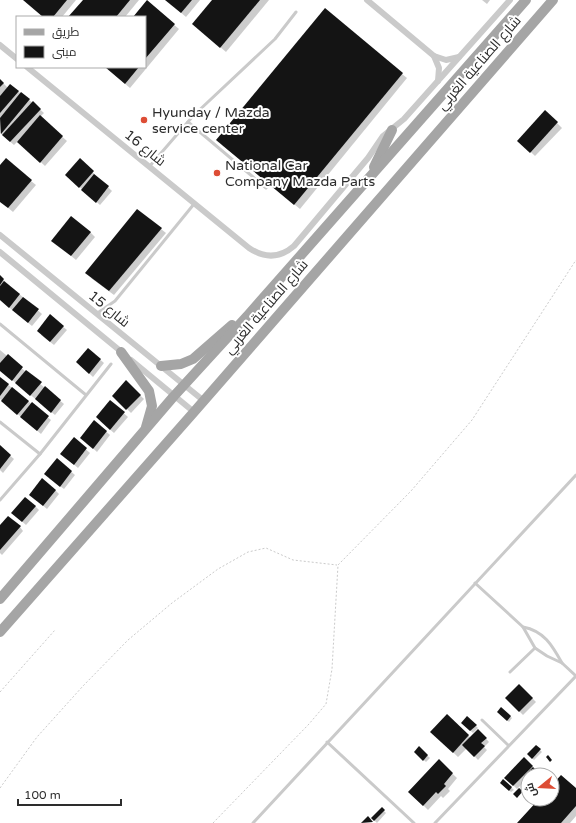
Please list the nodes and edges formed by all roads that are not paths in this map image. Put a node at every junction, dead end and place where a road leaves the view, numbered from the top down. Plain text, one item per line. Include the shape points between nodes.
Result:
1 (366, 0) edge
2 (510, 0) edge
3 (526, 0) edge
4 (553, 0) edge
5 (296, 12) dead end
6 (0, 45) edge
7 (434, 56) junction
8 (459, 57) junction
9 (16, 58) edge
10 (28, 68) edge
11 (438, 81) junction
12 (188, 122) junction
13 (392, 130) junction
14 (149, 167) junction
15 (369, 177) junction
16 (266, 188) dead end
17 (195, 204) junction
18 (0, 234) edge
19 (249, 248) joint
20 (0, 252) edge
21 (96, 314) junction
22 (249, 314) junction
23 (0, 324) edge
24 (121, 352) junction
25 (111, 364) dead end
26 (161, 366) junction
27 (184, 385) junction
28 (86, 395) junction
29 (174, 396) junction
30 (204, 401) junction
31 (194, 412) junction
32 (0, 422) edge
33 (145, 432) junction
34 (40, 454) junction
35 (576, 475) edge
36 (0, 500) edge
37 (475, 582) junction
38 (0, 599) edge
39 (523, 627) junction
40 (0, 632) edge
41 (535, 648) junction
42 (562, 663) junction
43 (510, 672) dead end
44 (576, 676) edge
45 (482, 720) dead end
46 (327, 742) junction
47 (508, 744) junction
48 (253, 823) edge
49 (414, 823) edge
50 (435, 823) edge

1 - 7 street
2 - 8 street, شارع الصناعية الغربي
3 - 15 main road, شارع الصناعية الغربي
4 - 30 main road, شارع الصناعية الغربي
5 - 12 lane via 275,39
6 - 9 street
7 - 8 street via 446,60
7 - 11 street via 439,68
8 - 11 street, شارع الصناعية الغربي
10 - 14 street, شارع 16
11 - 13 street, شارع الصناعية الغربي
12 - 14 lane
12 - 16 lane
13 - 15 main road
13 - 19 street, شارع الصناعية الغربي via 384,136 287,252 265,256
14 - 17 street, شارع 16
15 - 22 main road, شارع الصناعية الغربي
17 - 19 street, شارع 16
17 - 21 lane via 115,301
18 - 21 street, شارع 15
20 - 24 street, شارع 15
21 - 26 street, شارع 15
22 - 26 main road via 228,328 193,359 181,364
22 - 27 main road, شارع الصناعية الغربي
23 - 28 lane
24 - 29 street, شارع 15
24 - 33 main road via 151,398 152,406
25 - 28 lane
26 - 27 street, شارع 15
27 - 29 main road, شارع الصناعية الغربي
27 - 30 street, شارع 15
28 - 34 lane
29 - 31 street, شارع 15
29 - 33 main road, شارع الصناعية الغربي
30 - 31 main road, شارع الصناعية الغربي
31 - 40 main road, شارع الصناعية الغربي
32 - 34 lane
33 - 38 main road, شارع الصناعية الغربي
34 - 36 lane
35 - 37 lane
37 - 39 lane
37 - 46 lane
39 - 41 lane
39 - 42 lane via 534,629 545,637
41 - 42 lane
41 - 43 lane
42 - 44 lane
44 - 47 lane
45 - 47 lane
46 - 48 lane
46 - 49 lane
47 - 50 lane

